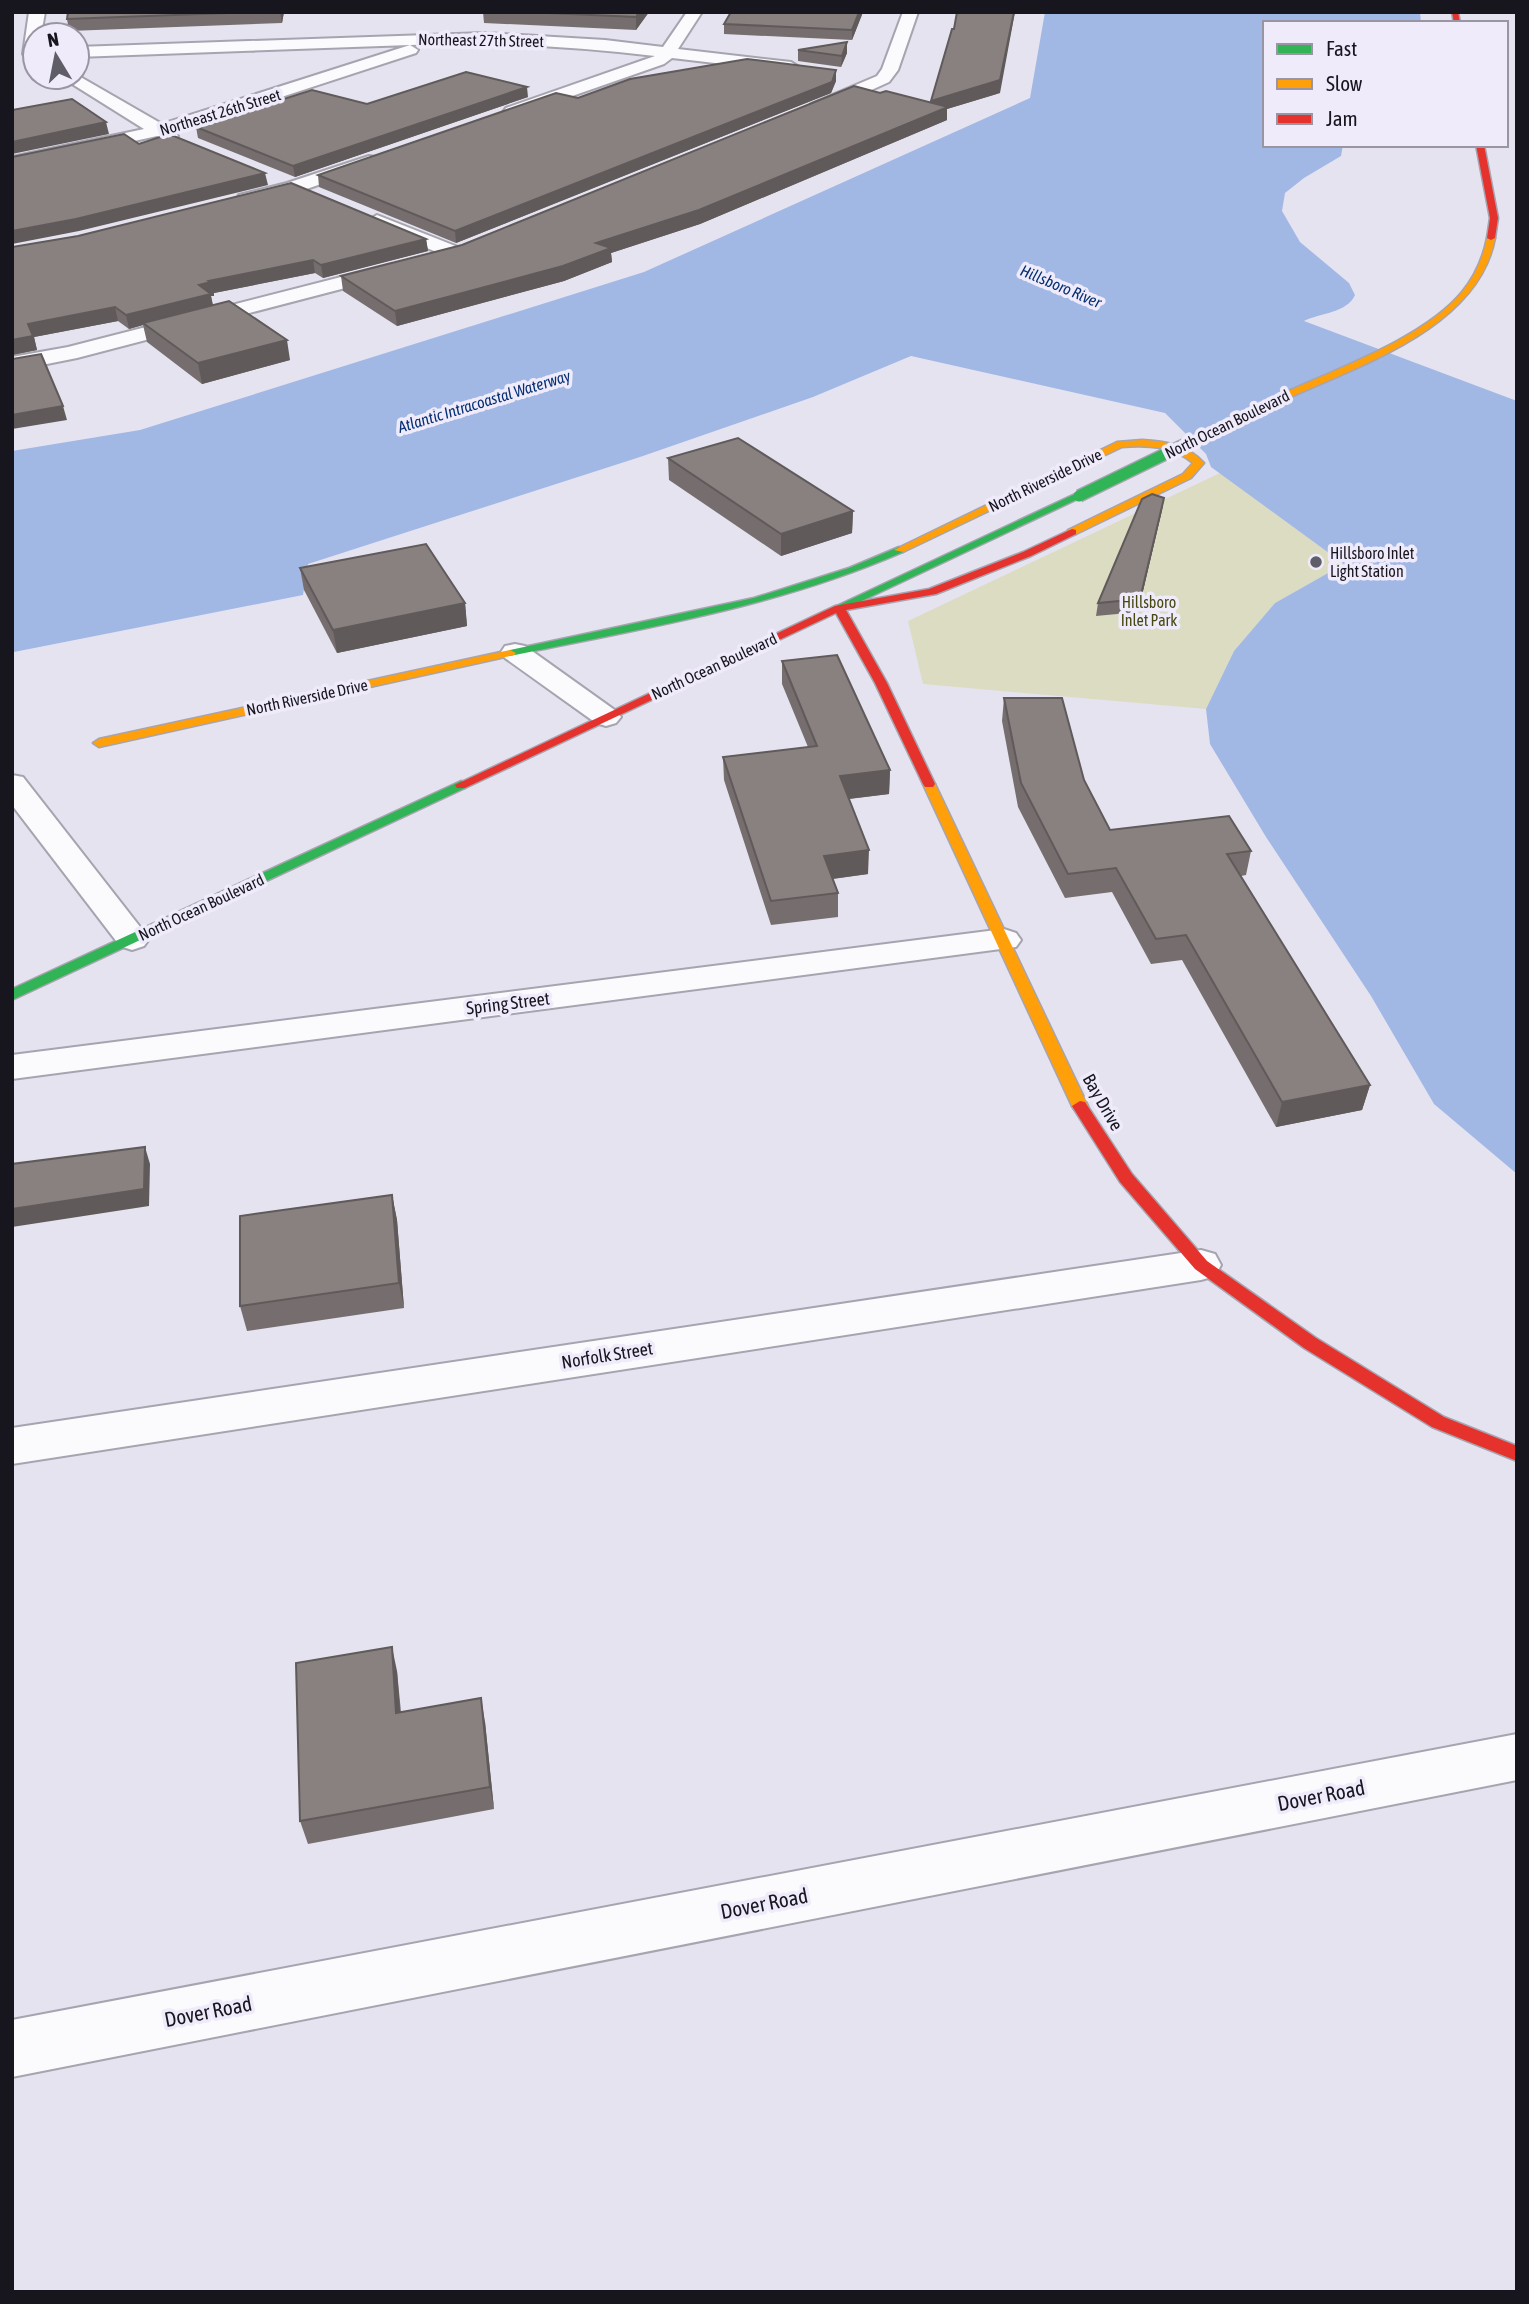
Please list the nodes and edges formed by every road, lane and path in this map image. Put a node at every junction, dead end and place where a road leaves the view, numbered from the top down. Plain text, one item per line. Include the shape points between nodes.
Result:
1 (695, 12) edge
2 (911, 12) edge
3 (448, 21) dead end
4 (416, 30) junction
5 (91, 51) edge
6 (668, 52) junction
7 (805, 69) edge
8 (857, 76) dead end
9 (883, 79) junction
10 (91, 90) edge
11 (802, 114) edge
12 (489, 120) edge
13 (158, 131) junction
14 (182, 142) edge
15 (1480, 147) edge
16 (385, 156) edge
17 (12, 163) edge
18 (269, 177) edge
19 (294, 187) junction
20 (319, 198) edge
21 (227, 204) edge
22 (356, 213) edge
23 (12, 363) edge
24 (839, 608) junction
25 (515, 652) junction
26 (606, 717) junction
27 (99, 743) dead end
28 (12, 784) edge
29 (132, 939) junction
30 (1004, 940) junction
31 (12, 995) edge
32 (12, 1067) edge
33 (1202, 1265) junction
34 (12, 1446) edge
35 (1517, 1454) edge
36 (1517, 1758) edge
37 (12, 2049) edge

1 - 6 street
2 - 9 street
3 - 4 street, Northeast 26th Street via 439,30
4 - 5 street, Northeast 27th Street
4 - 6 street, Northeast 27th Street
4 - 13 street, Northeast 26th Street via 415,46 404,54
6 - 7 street, Northeast 27th Street
6 - 12 street via 659,61
8 - 9 street
9 - 11 street
10 - 13 street
13 - 14 street
13 - 17 street, Northeast 26th Street
15 - 24 street, North Ocean Boulevard, bridge via 1494,218 1490,247 1476,278 1454,306 1414,333
16 - 19 street
18 - 19 street
19 - 20 street
19 - 21 street
22 - 23 street via 462,251 69,353
24 - 25 street, North Riverside Drive via 932,592 1027,554 1175,482 1199,463 1161,444 1120,444 820,586
24 - 26 street, North Ocean Boulevard
24 - 30 street, Bay Drive via 881,683
25 - 26 street
25 - 27 street, North Riverside Drive
26 - 29 street, North Ocean Boulevard
28 - 29 street
29 - 31 street, North Ocean Boulevard
30 - 32 street, Spring Street
30 - 33 street, Bay Drive via 1079,1104 1126,1178
33 - 34 street, Norfolk Street
33 - 35 street, Bay Drive via 1310,1343 1438,1422
36 - 37 street, Dover Road

